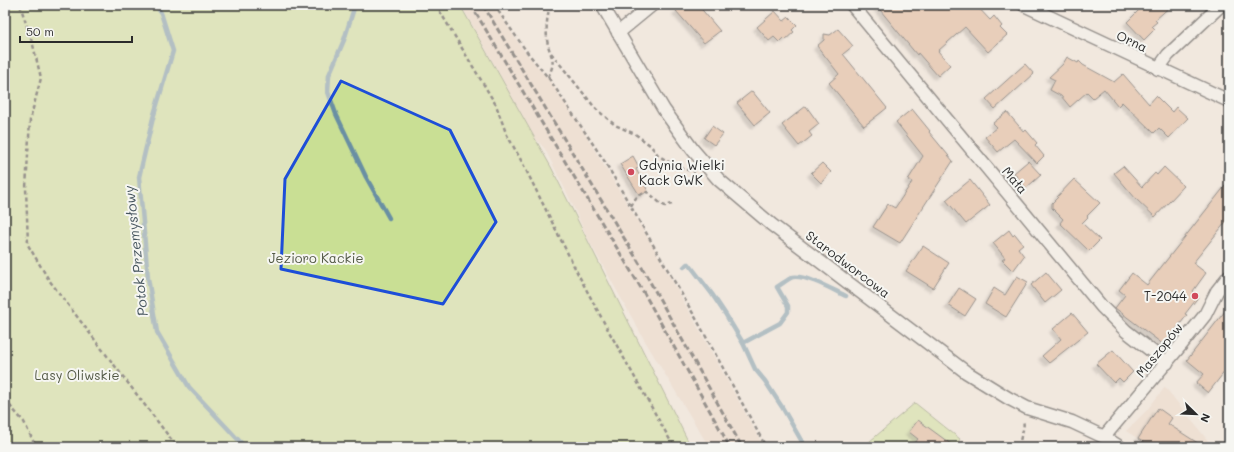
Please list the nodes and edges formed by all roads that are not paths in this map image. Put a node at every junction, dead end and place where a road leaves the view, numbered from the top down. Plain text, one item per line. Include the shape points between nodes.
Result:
1 (602, 5) edge
2 (652, 5) edge
3 (852, 5) edge
4 (1024, 5) edge
5 (1221, 5) edge
6 (618, 33) junction
7 (1158, 69) junction
8 (1229, 101) edge
9 (1229, 276) edge
10 (1167, 363) junction
11 (1104, 437) junction
12 (1120, 447) edge

1 - 6 street
2 - 6 street
3 - 10 street, Mała via 1102,307 1126,331
4 - 7 street, Orna
5 - 7 street via 1168,55
6 - 11 street, Starodworcowa via 664,110 719,180 772,224 966,372 1019,404 1072,422
7 - 8 street, Orna
9 - 10 street, Maszopów via 1217,291 1205,315
10 - 11 street, Maszopów
11 - 12 street, Starodworcowa

